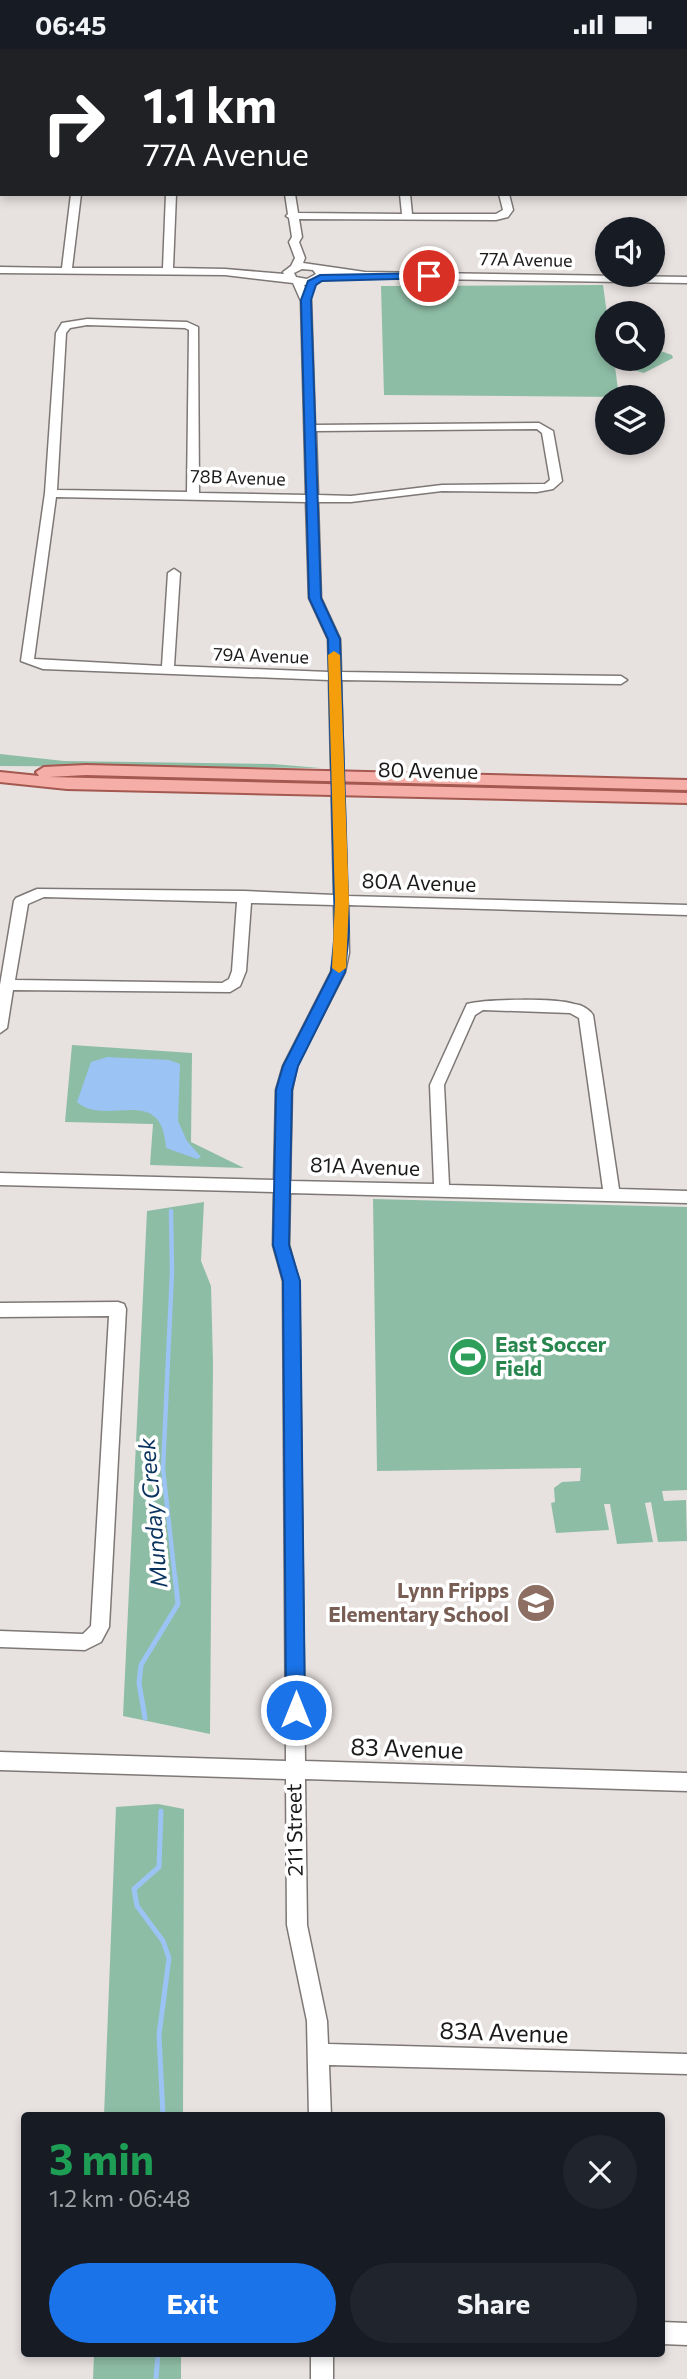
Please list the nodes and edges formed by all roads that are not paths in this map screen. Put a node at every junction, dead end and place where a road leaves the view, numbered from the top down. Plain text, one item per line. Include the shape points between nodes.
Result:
1 (76, 196) edge
2 (172, 196) edge
3 (290, 196) edge
4 (405, 196) edge
5 (504, 196) edge
6 (291, 216) junction
7 (407, 216) junction
8 (297, 237) junction
9 (67, 269) junction
10 (0, 270) edge
11 (168, 271) junction
12 (294, 274) junction
13 (317, 274) junction
14 (687, 281) edge
15 (306, 300) junction
16 (312, 428) junction
17 (51, 493) junction
18 (193, 494) junction
19 (313, 498) junction
20 (174, 573) dead end
21 (168, 670) junction
22 (335, 676) junction
23 (621, 680) dead end
24 (0, 776) edge
25 (338, 783) junction
26 (687, 785) edge
27 (687, 798) edge
28 (244, 896) junction
29 (342, 901) junction
30 (687, 910) edge
31 (7, 985) junction
32 (0, 1028) edge
33 (0, 1179) edge
34 (283, 1185) junction
35 (442, 1191) junction
36 (612, 1195) junction
37 (687, 1197) edge
38 (0, 1310) edge
39 (0, 1639) edge
40 (0, 1761) edge
41 (294, 1770) junction
42 (687, 1782) edge
43 (320, 2054) junction
44 (687, 2064) edge
45 (320, 2112) edge
46 (665, 2333) edge
47 (687, 2333) edge
48 (322, 2357) edge
49 (322, 2379) edge

1 - 9 street
2 - 11 street
3 - 6 street, 211 Street
4 - 7 street
5 - 7 street via 505,215
6 - 7 street
6 - 8 street, 211 Street
8 - 12 street, 211 Street via 294,242 300,258
8 - 13 street, 211 Street
9 - 10 street
9 - 11 street
11 - 12 street
12 - 13 street
12 - 13 street
12 - 15 street, 211 Street
13 - 14 street, 77A Avenue
13 - 15 street, 211 Street
15 - 16 street, 211 Street
16 - 19 street, 211 Street
16 - 19 street, 78B Avenue via 540,427 547,431 556,481 549,487 442,488 371,498
17 - 18 street, 78B Avenue
17 - 18 street via 61,333 69,324 187,325 194,329
17 - 21 street, 79A Avenue via 27,661 43,666
18 - 19 street, 78B Avenue
19 - 22 street, 211 Street via 315,598 334,639
20 - 21 street
21 - 22 street, 79A Avenue
22 - 23 street, 79A Avenue
22 - 25 street, 211 Street
24 - 25 main road, 80 Avenue via 67,784
25 - 26 main road, 80 Avenue
25 - 27 main road, 80 Avenue
25 - 29 street, 211 Street
28 - 29 street, 80A Avenue
28 - 31 street, 80A Avenue via 42,892 25,897
28 - 31 street via 239,971 232,984 210,990
29 - 30 street, 80A Avenue
29 - 34 street, 211 Street via 338,972 286,1077
31 - 32 street
33 - 34 street, 81A Avenue
34 - 35 street, 81A Avenue
34 - 41 street, 211 Street via 281,1245 291,1281
35 - 36 street, 81A Avenue
35 - 36 street via 437,1085 472,1008 483,1005 582,1010 586,1015
36 - 37 street, 81A Avenue
38 - 39 street via 118,1309 102,1617 95,1636 78,1642
40 - 41 street, 83 Avenue
41 - 42 street, 83 Avenue
41 - 43 street, 211 Street via 298,1939 314,1998
43 - 44 street, 83A Avenue
43 - 45 street, 211 Street
46 - 47 street
48 - 49 street

